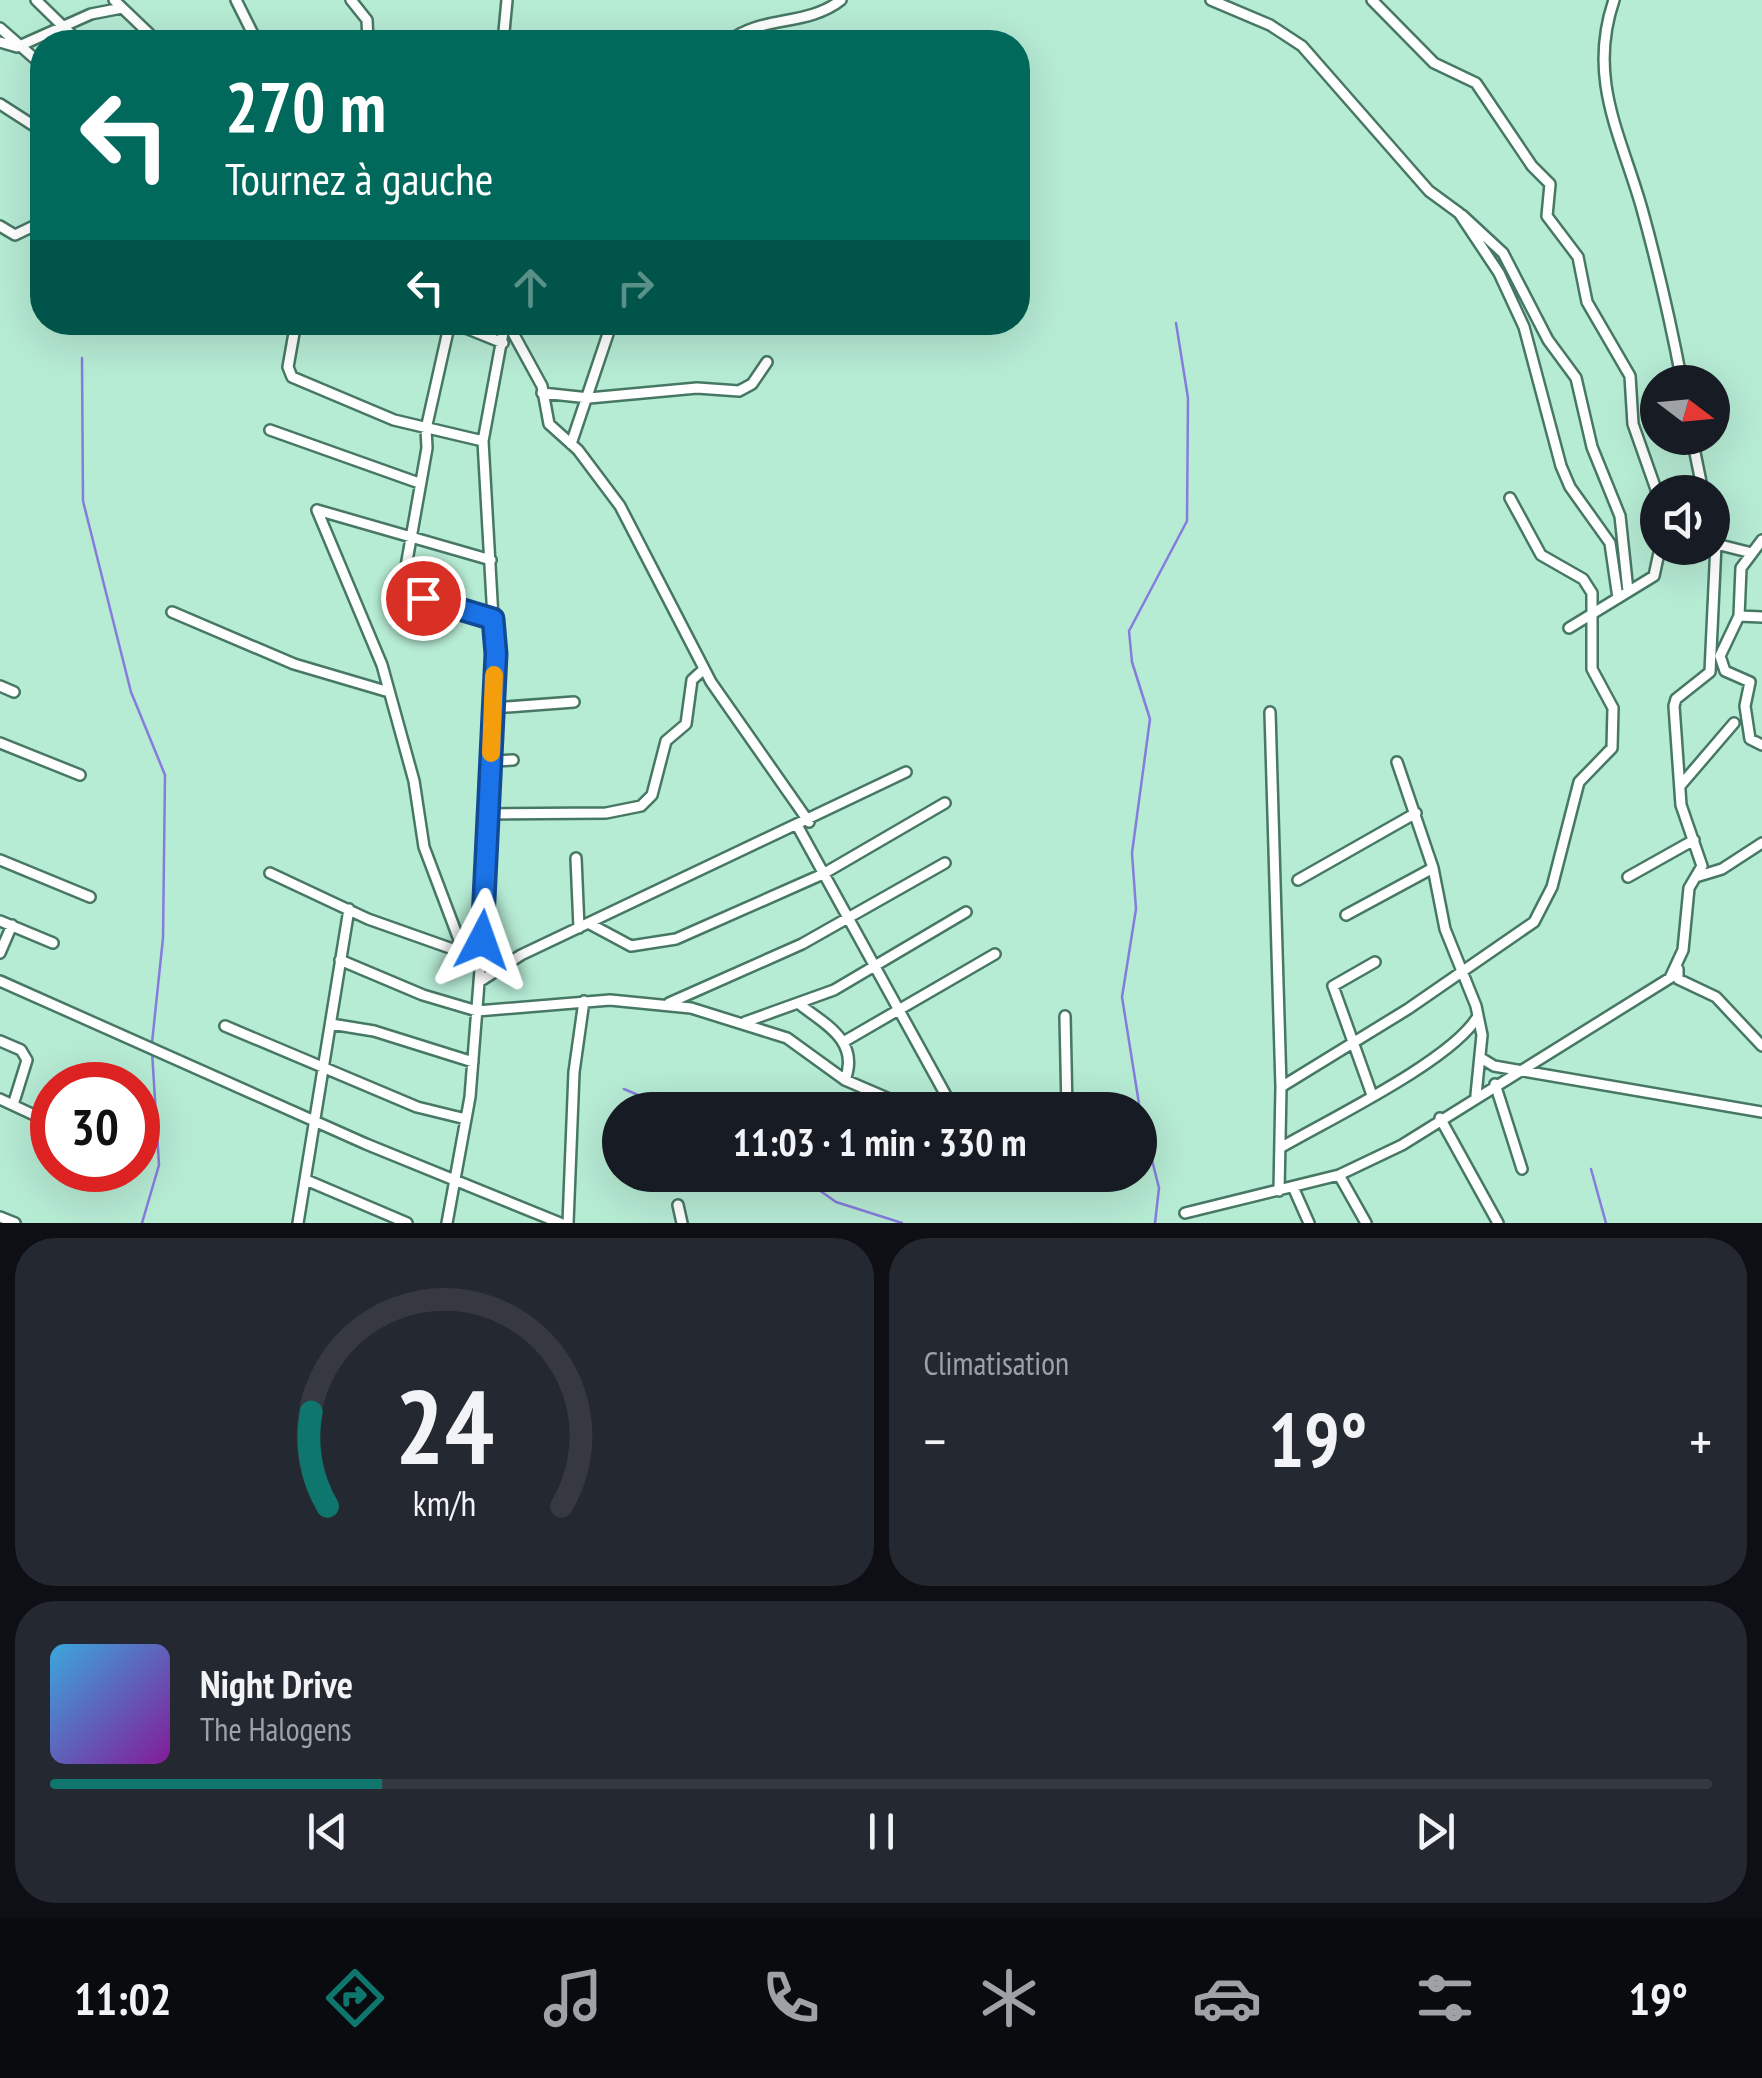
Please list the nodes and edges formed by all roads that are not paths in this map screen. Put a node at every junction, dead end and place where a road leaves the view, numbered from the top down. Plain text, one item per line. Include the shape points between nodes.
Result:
1 (36, 0) edge
2 (96, 0) edge
3 (236, 0) edge
4 (352, 0) edge
5 (507, 0) edge
6 (841, 0) edge
7 (1211, 0) edge
8 (1372, 0) edge
9 (1614, 0) edge
10 (118, 4) edge
11 (91, 14) junction
12 (63, 27) junction
13 (0, 28) edge
14 (56, 30) edge
15 (66, 30) edge
16 (145, 30) edge
17 (250, 30) edge
18 (367, 30) edge
19 (504, 30) edge
20 (751, 30) edge
21 (30, 41) edge
22 (0, 42) edge
23 (17, 47) junction
24 (30, 56) edge
25 (0, 104) edge
26 (30, 123) edge
27 (1459, 213) junction
28 (0, 226) edge
29 (30, 228) edge
30 (294, 335) edge
31 (447, 335) edge
32 (484, 335) edge
33 (504, 335) edge
34 (513, 335) edge
35 (608, 335) edge
36 (503, 342) junction
37 (766, 362) dead end
38 (1679, 365) edge
39 (542, 393) junction
40 (589, 398) junction
41 (426, 429) junction
42 (270, 430) dead end
43 (483, 441) junction
44 (571, 444) junction
45 (1651, 475) edge
46 (419, 484) junction
47 (1510, 498) dead end
48 (413, 538) junction
49 (1762, 540) edge
50 (1730, 545) edge
51 (1752, 553) junction
52 (491, 560) junction
53 (1656, 565) edge
54 (1713, 565) edge
55 (1628, 591) junction
56 (1618, 598) junction
57 (172, 612) dead end
58 (1591, 614) junction
59 (1739, 616) junction
60 (1762, 617) edge
61 (493, 619) junction
62 (1569, 628) dead end
63 (704, 669) junction
64 (1750, 682) junction
65 (1762, 684) edge
66 (0, 686) edge
67 (14, 692) dead end
68 (389, 692) junction
69 (574, 702) dead end
70 (492, 708) junction
71 (1270, 712) dead end
72 (1734, 723) dead end
73 (0, 742) edge
74 (1762, 745) edge
75 (491, 760) junction
76 (513, 760) dead end
77 (1397, 762) dead end
78 (906, 772) dead end
79 (80, 775) dead end
80 (1680, 786) junction
81 (945, 802) dead end
82 (488, 814) junction
83 (1416, 814) junction
84 (808, 822) junction
85 (798, 828) junction
86 (1694, 840) junction
87 (1762, 843) edge
88 (576, 858) dead end
89 (0, 860) edge
90 (945, 862) dead end
91 (1433, 868) junction
92 (270, 873) dead end
93 (823, 874) junction
94 (1700, 876) junction
95 (1628, 877) dead end
96 (1298, 880) dead end
97 (90, 897) dead end
98 (349, 909) junction
99 (966, 912) dead end
100 (1346, 914) dead end
101 (850, 919) junction
102 (0, 921) edge
103 (590, 924) junction
104 (12, 925) junction
105 (579, 928) junction
106 (52, 942) dead end
107 (0, 953) edge
108 (464, 953) junction
109 (995, 954) dead end
110 (340, 960) junction
111 (480, 960) junction
112 (1376, 962) dead end
113 (876, 966) junction
114 (1678, 966) junction
115 (1462, 971) junction
116 (0, 980) edge
117 (478, 982) junction
118 (584, 1002) junction
119 (669, 1003) junction
120 (799, 1004) junction
121 (899, 1008) junction
122 (477, 1011) junction
123 (1065, 1016) dead end
124 (1478, 1016) junction
125 (742, 1022) junction
126 (331, 1024) junction
127 (225, 1026) dead end
128 (844, 1040) junction
129 (0, 1041) edge
130 (1355, 1044) junction
131 (1762, 1046) edge
132 (1481, 1058) junction
133 (474, 1062) junction
134 (323, 1068) junction
135 (1521, 1069) junction
136 (844, 1080) junction
137 (1496, 1084) junction
138 (1281, 1087) junction
139 (872, 1092) edge
140 (944, 1092) edge
141 (1067, 1092) edge
142 (1372, 1095) junction
143 (1476, 1095) junction
144 (0, 1099) edge
145 (12, 1105) junction
146 (1762, 1112) edge
147 (30, 1113) edge
148 (1440, 1118) junction
149 (466, 1119) junction
150 (313, 1120) junction
151 (1280, 1148) junction
152 (1522, 1169) dead end
153 (1339, 1175) junction
154 (306, 1180) junction
155 (456, 1182) junction
156 (1294, 1187) junction
157 (1279, 1191) junction
158 (678, 1206) dead end
159 (1185, 1212) dead end
160 (0, 1217) edge
161 (15, 1223) edge
162 (298, 1223) edge
163 (408, 1223) edge
164 (448, 1223) edge
165 (560, 1223) edge
166 (568, 1223) edge
167 (682, 1223) edge
168 (1309, 1223) edge
169 (1366, 1223) edge
170 (1498, 1223) edge

1 - 12 street
2 - 11 street
3 - 17 street
4 - 18 street
5 - 19 street
6 - 20 street via 816,16
7 - 27 street via 1302,46 1429,191
8 - 45 street via 1434,63 1476,83 1550,184 1546,216 1578,257 1587,302 1630,376 1632,424
9 - 38 street via 1604,28 1604,93 1668,304
10 - 11 street
10 - 16 street
11 - 12 street
12 - 14 street
12 - 15 street
13 - 23 street
21 - 23 street
22 - 23 street
23 - 24 street
25 - 26 street
27 - 55 street via 1502,254 1576,378 1592,447 1620,516
27 - 56 street via 1499,273 1524,327 1561,466 1610,544
28 - 29 street via 14,235
30 - 41 street via 292,378
31 - 41 street
32 - 36 street
33 - 36 street
34 - 39 street
35 - 40 street
36 - 43 street
37 - 40 street via 739,391
39 - 40 street
39 - 44 street via 548,424
40 - 44 street
41 - 43 street
41 - 46 street
42 - 46 street
43 - 52 street
44 - 63 street via 620,506
46 - 48 street
47 - 58 street via 1541,555 1587,583
48 - 52 street
48 - 61 street via 402,589
48 - 68 street via 317,510
49 - 51 street
50 - 51 street
51 - 59 street via 1741,568
52 - 61 street
53 - 55 street via 1654,576
54 - 80 street via 1710,672 1674,706
55 - 56 street
56 - 58 street
57 - 68 street via 294,664
58 - 62 street
58 - 115 street via 1592,669 1614,708 1612,748 1579,782 1540,915
59 - 60 street
59 - 64 street via 1720,664
61 - 70 street
63 - 82 street via 692,680 686,724 666,741 652,795 641,806 606,813
63 - 84 street
64 - 65 street
64 - 74 street via 1746,726 1750,739
66 - 67 street
68 - 108 street via 424,847
69 - 70 street
70 - 75 street
71 - 138 street
72 - 80 street
73 - 79 street
75 - 76 street
75 - 82 street
77 - 83 street
78 - 84 street
80 - 86 street
81 - 93 street
82 - 111 street
83 - 91 street
83 - 96 street
84 - 85 street
85 - 93 street
85 - 103 street
86 - 94 street
86 - 95 street
87 - 94 street via 1722,870
88 - 105 street
89 - 97 street
90 - 101 street
91 - 100 street
91 - 115 street
92 - 98 street
93 - 101 street
93 - 103 street via 656,946 631,946
94 - 114 street via 1689,888
98 - 108 street
98 - 110 street
99 - 113 street
101 - 113 street
101 - 119 street
102 - 104 street
103 - 105 street
104 - 106 street
104 - 107 street
105 - 117 street
108 - 111 street
109 - 121 street
110 - 122 street
110 - 126 street
111 - 117 street
112 - 130 street via 1332,986
113 - 120 street
113 - 121 street
114 - 131 street via 1678,979 1716,997
114 - 135 street via 1659,987
115 - 124 street
115 - 130 street
116 - 150 street
117 - 122 street
118 - 119 street
118 - 122 street
118 - 166 street
119 - 125 street
120 - 125 street
120 - 128 street
121 - 128 street
121 - 140 street
122 - 133 street
123 - 141 street
124 - 132 street
124 - 142 street via 1468,1032
125 - 136 street via 800,1046
126 - 133 street
126 - 134 street
127 - 134 street
128 - 136 street
129 - 145 street via 28,1060
130 - 138 street
130 - 142 street
132 - 135 street
132 - 143 street
133 - 149 street
134 - 149 street via 417,1107
134 - 150 street
135 - 137 street
135 - 146 street
136 - 139 street
137 - 143 street
137 - 152 street
138 - 151 street
142 - 151 street
143 - 148 street
144 - 145 street
145 - 147 street
148 - 153 street
148 - 170 street
149 - 155 street
150 - 154 street
150 - 155 street
151 - 157 street
153 - 156 street
153 - 169 street
154 - 162 street
154 - 163 street
155 - 164 street
155 - 165 street
156 - 157 street
156 - 168 street
157 - 159 street
158 - 167 street
160 - 161 street

